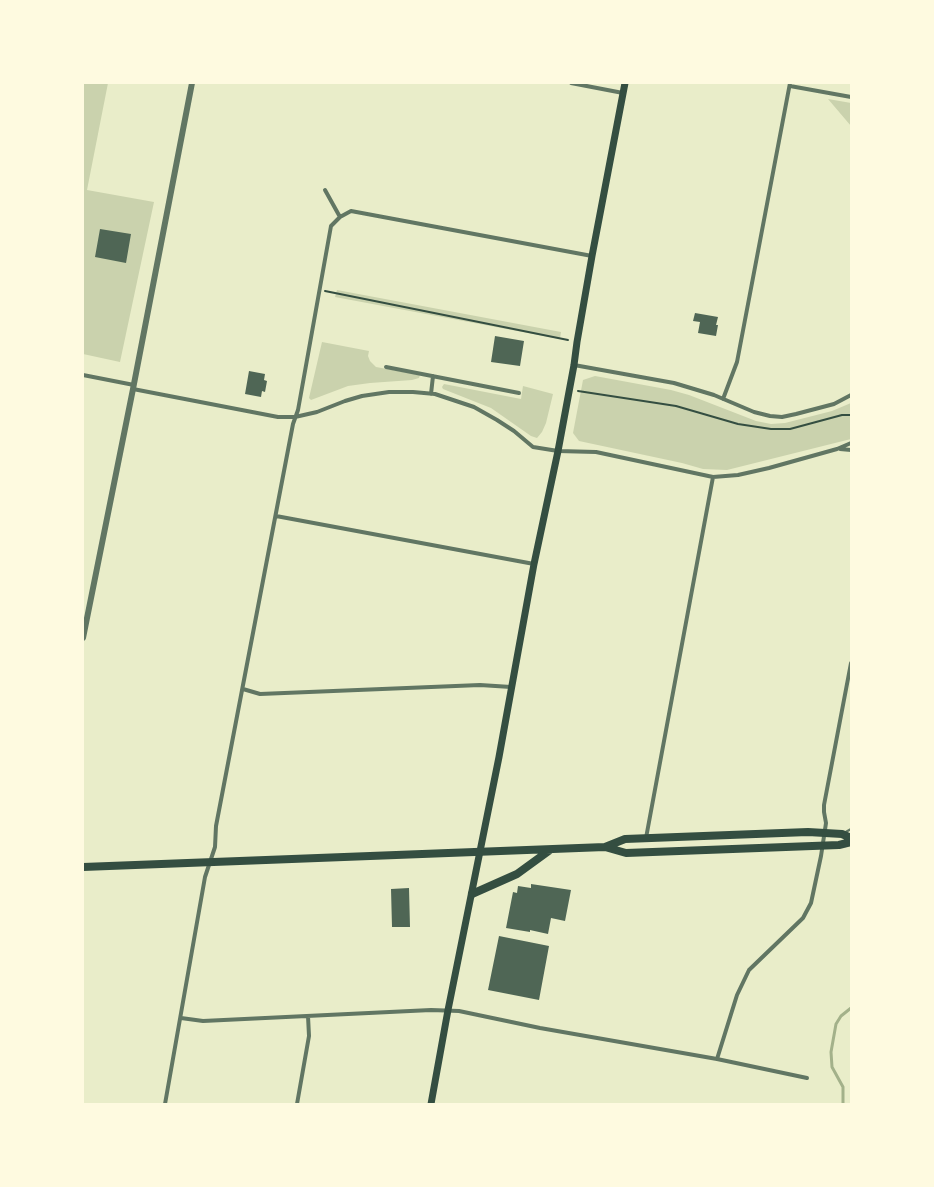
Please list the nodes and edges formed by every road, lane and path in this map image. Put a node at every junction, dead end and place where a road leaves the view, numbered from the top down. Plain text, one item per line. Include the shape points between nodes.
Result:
1 (192, 83) edge
2 (571, 83) edge
3 (625, 83) edge
4 (790, 84) edge
5 (623, 93) junction
6 (851, 97) edge
7 (325, 190) dead end
8 (340, 217) junction
9 (592, 256) junction
10 (318, 290) junction
11 (577, 342) junction
12 (574, 365) junction
13 (386, 367) dead end
14 (83, 375) edge
15 (433, 376) junction
16 (134, 387) junction
17 (570, 390) junction
18 (519, 393) dead end
19 (431, 394) junction
20 (851, 395) edge
21 (723, 399) junction
22 (851, 415) edge
23 (295, 417) junction
24 (851, 443) edge
25 (837, 449) junction
26 (851, 450) edge
27 (558, 451) junction
28 (713, 477) junction
29 (276, 516) junction
30 (534, 564) junction
31 (83, 638) edge
32 (851, 663) edge
33 (850, 671) edge
34 (511, 687) junction
35 (243, 689) junction
36 (851, 829) edge
37 (825, 832) junction
38 (842, 834) junction
39 (646, 838) junction
40 (851, 838) edge
41 (851, 842) edge
42 (823, 845) junction
43 (605, 847) junction
44 (551, 850) junction
45 (480, 852) junction
46 (209, 862) junction
47 (83, 867) edge
48 (472, 894) junction
49 (448, 1010) junction
50 (308, 1016) junction
51 (181, 1018) junction
52 (718, 1059) junction
53 (806, 1078) dead end
54 (165, 1104) edge
55 (297, 1104) edge
56 (431, 1104) edge

1 - 16 street
2 - 5 street
3 - 5 main road
4 - 6 street
4 - 21 street via 737,362
5 - 9 main road
7 - 8 street
8 - 9 street via 352,211 369,213
8 - 10 street via 331,226
9 - 11 main road
10 - 11 path
10 - 23 street
11 - 12 main road
12 - 17 main road
12 - 21 street via 674,383
13 - 15 street
14 - 16 street
15 - 18 street
15 - 19 street
16 - 23 street via 278,417
16 - 31 street
17 - 22 path via 676,406 738,424 772,429 790,429 842,415
17 - 27 main road
19 - 23 street via 389,392 362,396
19 - 27 street via 474,407 514,431 533,447
20 - 21 street via 834,404 777,417 754,412
23 - 29 street
24 - 25 street
25 - 26 street
25 - 28 street via 770,468
27 - 28 street via 596,452
27 - 30 main road
28 - 39 street
29 - 30 street
29 - 35 street
30 - 34 main road
32 - 33 street
33 - 37 street via 824,805
34 - 35 street via 480,685 260,694
34 - 45 main road
35 - 46 street via 216,826 215,847
36 - 38 lane
37 - 38 main road
37 - 39 main road
37 - 42 street
38 - 40 main road
39 - 43 main road via 625,840
41 - 42 main road
42 - 43 main road via 626,853
42 - 52 street via 809,908 803,918 749,970 737,995
43 - 44 main road
44 - 45 main road
44 - 48 main road via 517,874
45 - 46 main road
45 - 48 main road
46 - 47 main road
46 - 51 street
48 - 49 main road
49 - 50 street
49 - 52 street
49 - 56 main road
50 - 51 street via 203,1021
50 - 55 street via 309,1036
51 - 54 street
52 - 53 street

